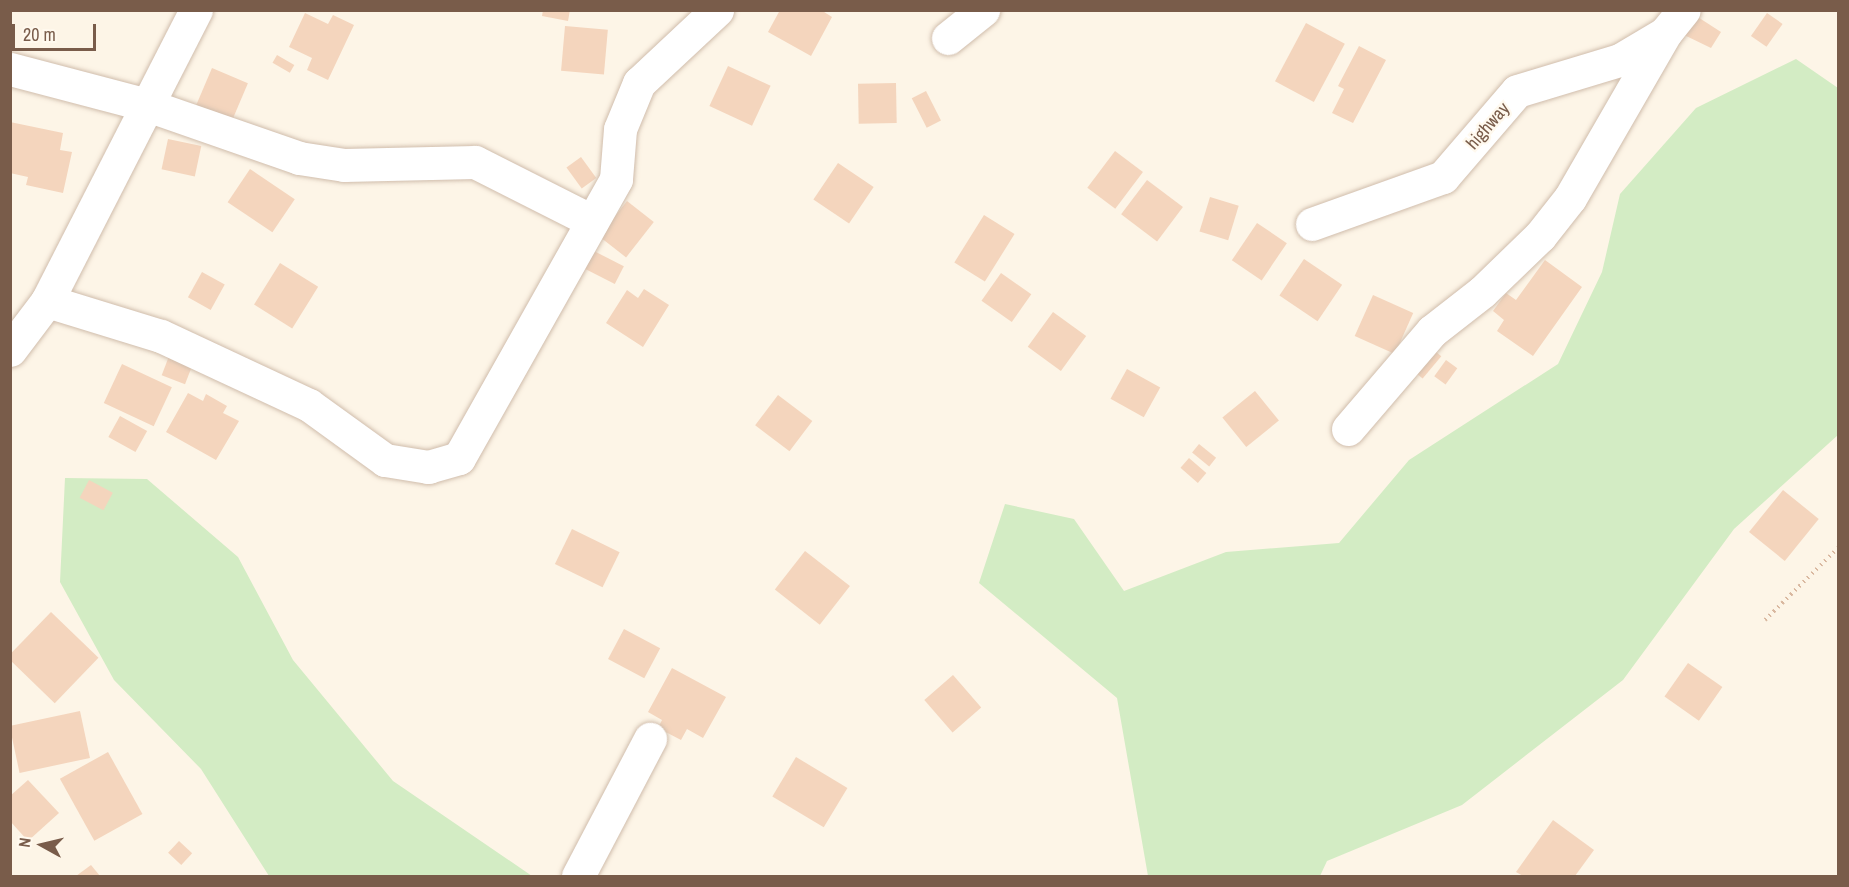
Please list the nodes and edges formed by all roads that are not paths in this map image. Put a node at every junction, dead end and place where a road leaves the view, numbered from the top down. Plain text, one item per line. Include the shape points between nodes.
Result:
1 (196, 10) edge
2 (717, 10) edge
3 (983, 10) edge
4 (1675, 21) edge
5 (948, 38) dead end
6 (10, 69) edge
7 (147, 105) junction
8 (592, 220) junction
9 (1312, 224) dead end
10 (47, 301) junction
11 (10, 350) edge
12 (1348, 429) dead end
13 (650, 739) dead end
14 (578, 876) edge

1 - 7 street
2 - 8 street via 639,83 620,129 616,179
3 - 5 street
4 - 9 street, highway via 1620,60 1517,91 1443,177
4 - 12 street, highway via 1570,198 1540,236 1432,331
6 - 7 street
7 - 8 street via 299,158 344,165 475,162
7 - 10 street
8 - 10 street via 459,458 428,467 386,460 309,405 161,336
10 - 11 street
13 - 14 street

